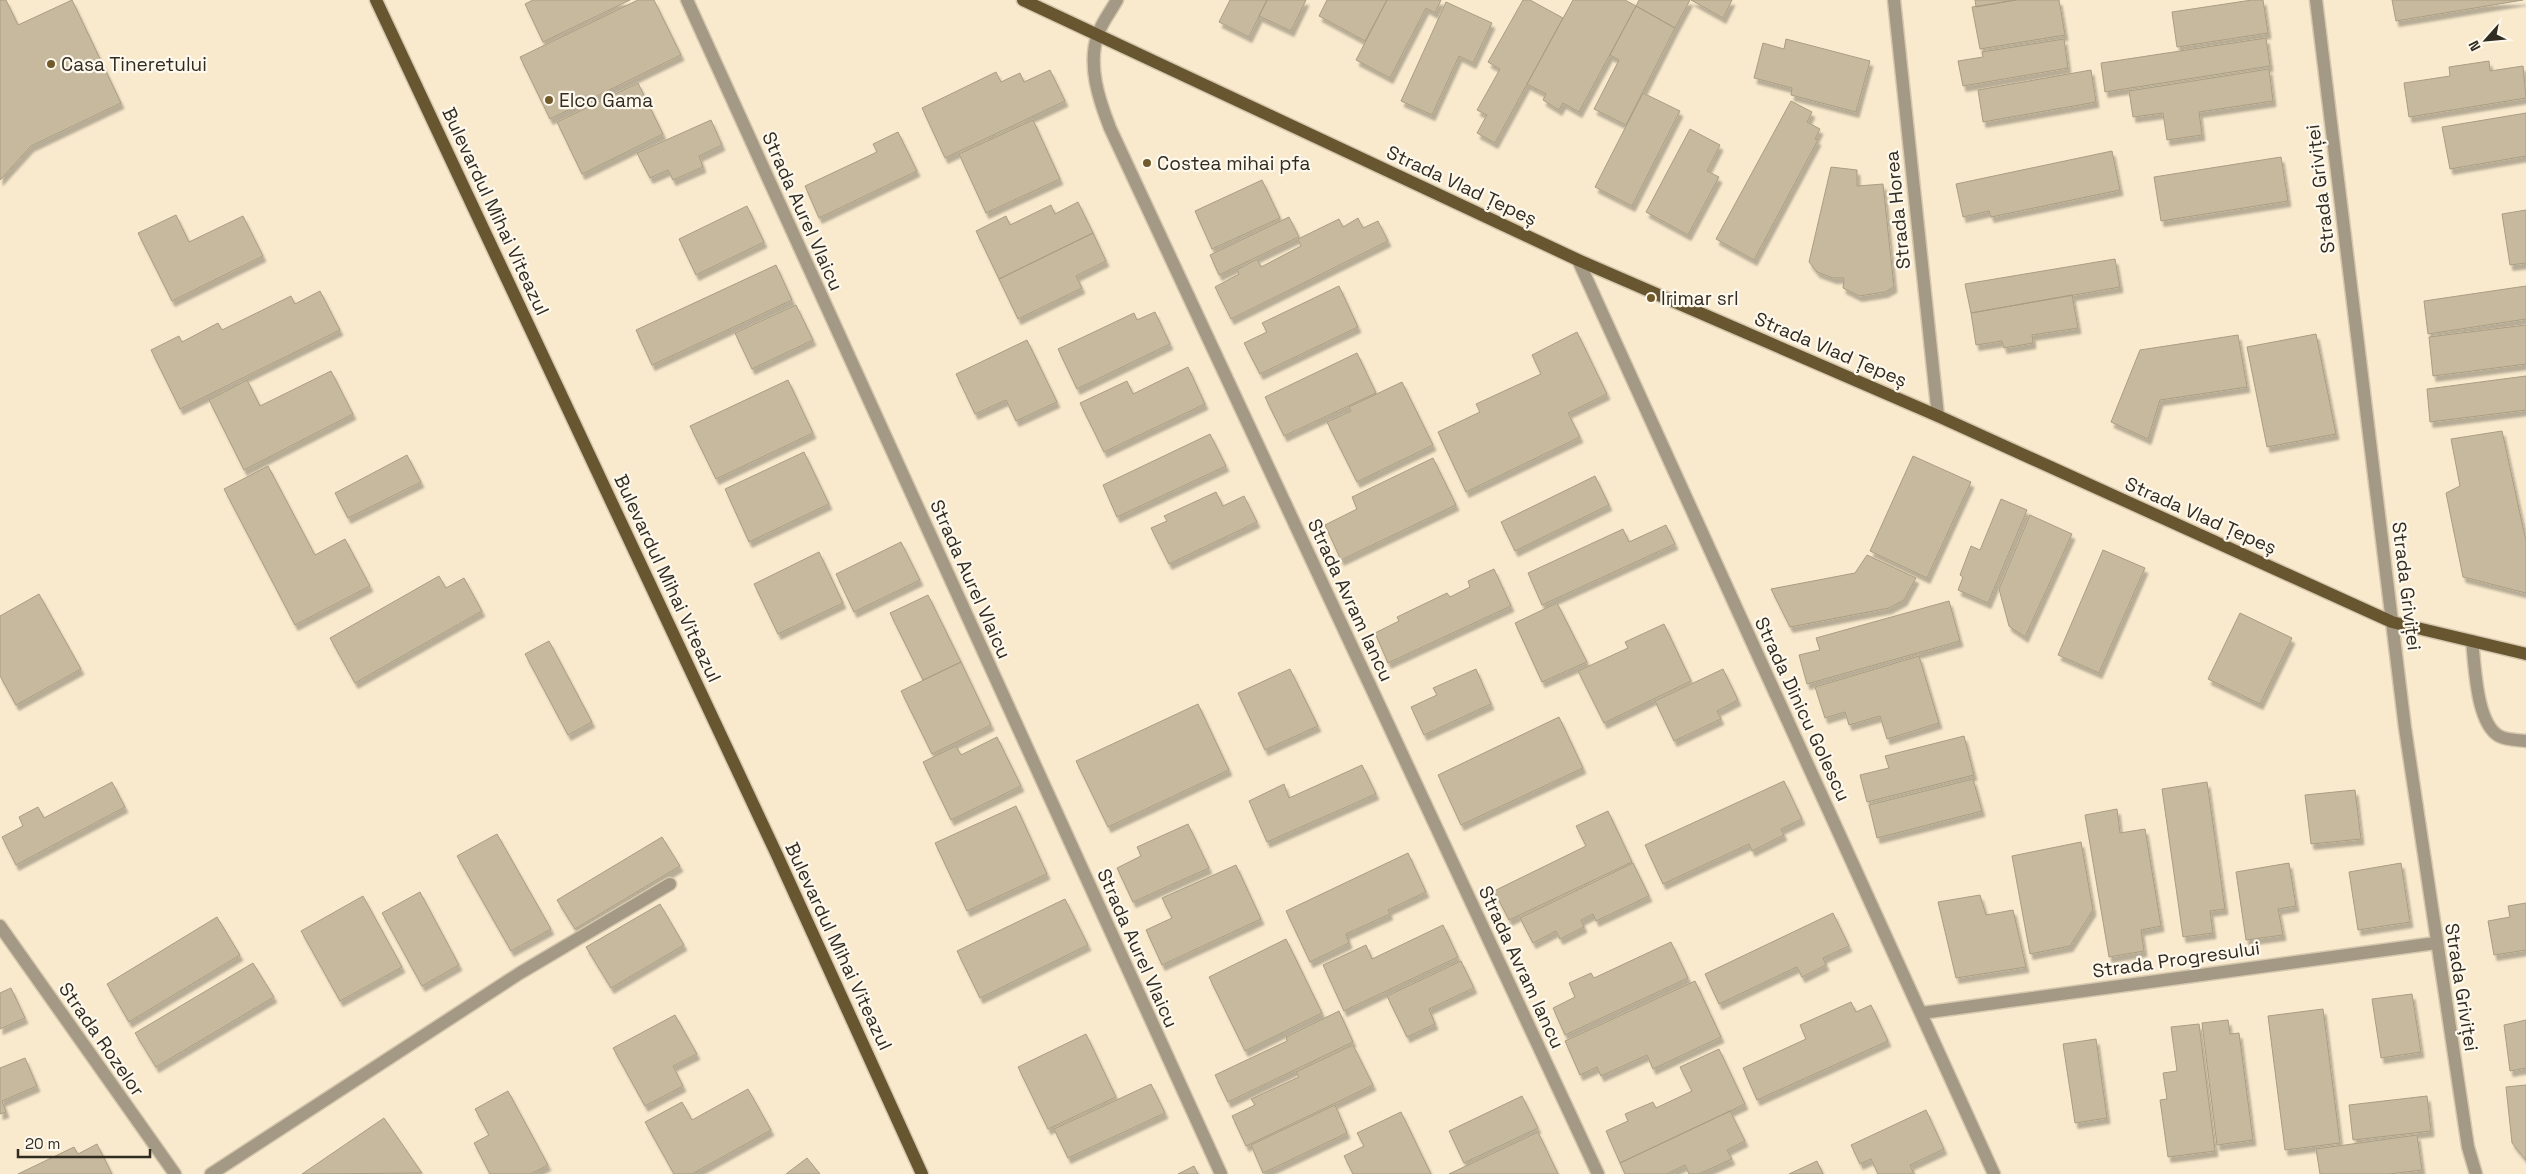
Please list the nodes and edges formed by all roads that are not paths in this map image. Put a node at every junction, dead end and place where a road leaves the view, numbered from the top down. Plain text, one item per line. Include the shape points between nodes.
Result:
1 (376, 0) edge
2 (686, 0) edge
3 (1023, 0) edge
4 (1116, 0) edge
5 (1894, 0) edge
6 (2316, 0) edge
7 (1097, 35) junction
8 (1578, 260) junction
9 (1938, 416) junction
10 (2392, 622) junction
11 (2472, 641) junction
12 (2526, 654) edge
13 (2526, 741) edge
14 (670, 884) dead end
15 (0, 926) edge
16 (2436, 943) junction
17 (1922, 1013) junction
18 (175, 1174) edge
19 (211, 1174) edge
20 (922, 1174) edge
21 (1221, 1174) edge
22 (1598, 1174) edge
23 (1994, 1174) edge
24 (2476, 1174) edge

1 - 20 main road, Bulevardul Mihai Viteazul via 769,837
2 - 21 street, Strada Aurel Vlaicu
3 - 7 main road, Strada Vlad Țepeș
4 - 7 street
5 - 9 street, Strada Horea
6 - 10 street, Strada Griviței
7 - 8 main road, Strada Vlad Țepeș
7 - 22 street, Strada Avram Iancu via 1094,72 1098,98 1110,128
8 - 9 main road, Strada Vlad Țepeș
8 - 17 street, Strada Dinicu Golescu
9 - 10 main road, Strada Vlad Țepeș
10 - 11 main road, Strada Vlad Țepeș
10 - 16 street, Strada Griviței
11 - 12 main road, Strada Vlad Țepeș
11 - 13 street via 2481,709 2488,724 2499,736
14 - 19 street via 520,973
15 - 18 street, Strada Rozelor
16 - 17 street, Strada Progresului
16 - 24 street, Strada Griviței via 2468,1147
17 - 23 street, Strada Dinicu Golescu

